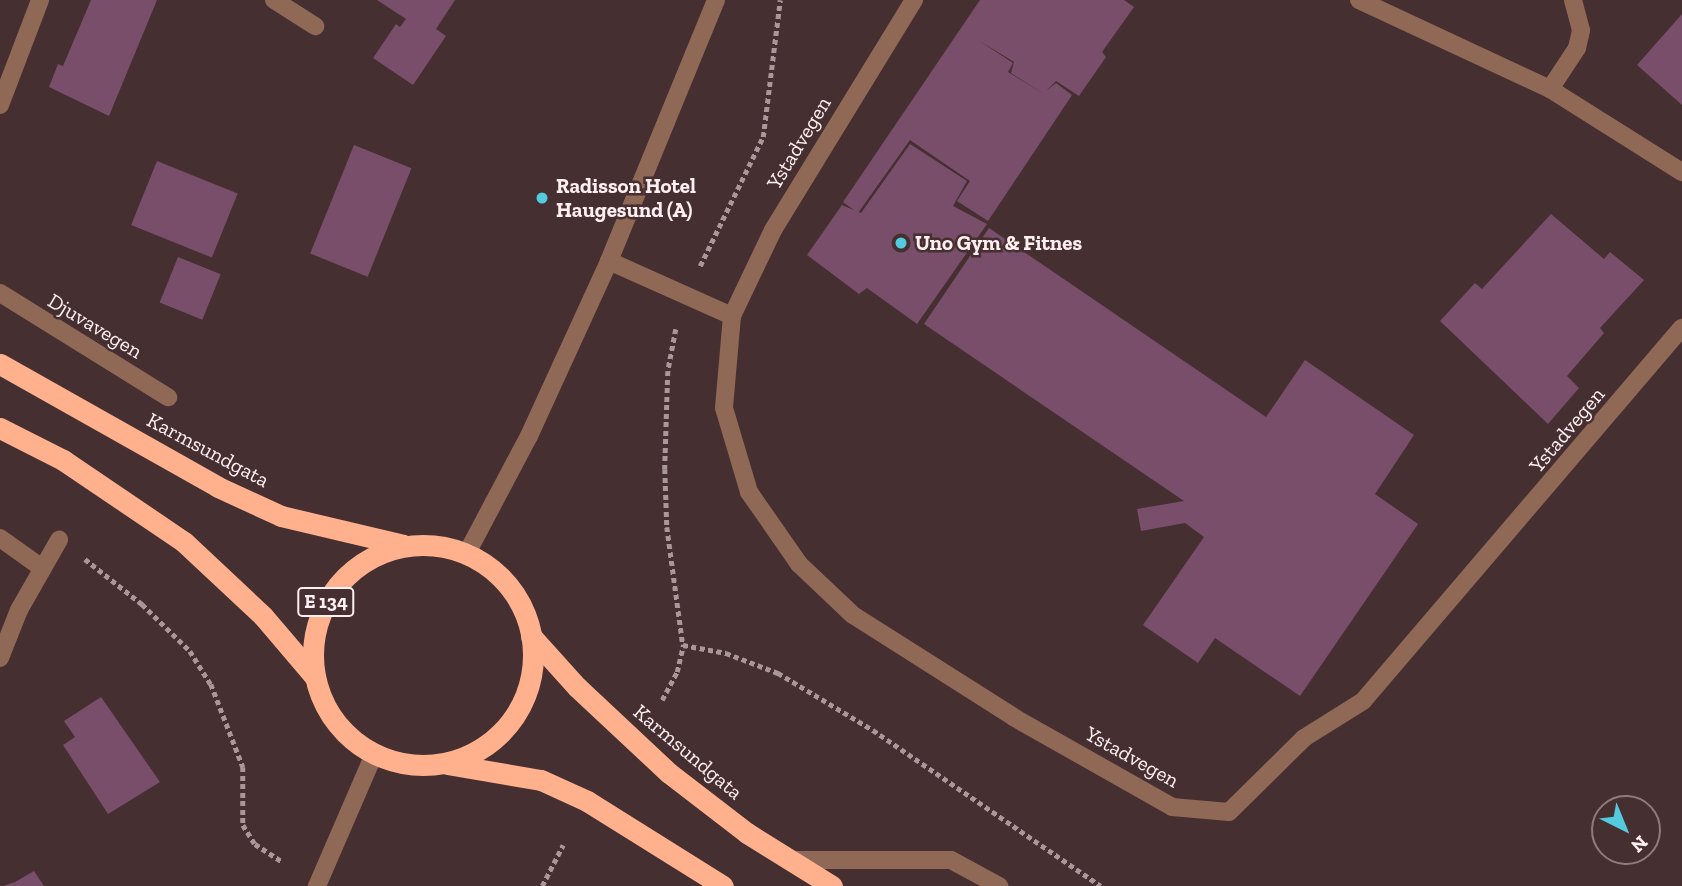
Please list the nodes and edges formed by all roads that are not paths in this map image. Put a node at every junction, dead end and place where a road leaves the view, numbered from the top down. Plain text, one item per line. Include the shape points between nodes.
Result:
1 (40, 0) edge
2 (274, 0) edge
3 (716, 0) edge
4 (915, 0) edge
5 (1359, 0) edge
6 (1573, 0) edge
7 (315, 26) dead end
8 (1550, 89) junction
9 (0, 105) edge
10 (1682, 172) edge
11 (609, 261) junction
12 (0, 293) edge
13 (732, 316) junction
14 (1682, 328) edge
15 (0, 364) edge
16 (168, 397) dead end
17 (0, 428) edge
18 (0, 538) edge
19 (60, 540) road end
20 (406, 546) junction
21 (467, 553) junction
22 (42, 568) junction
23 (531, 636) junction
24 (0, 658) edge
25 (315, 677) junction
26 (374, 754) junction
27 (442, 763) junction
28 (791, 860) junction
29 (317, 886) edge
30 (723, 886) edge
31 (831, 886) edge
32 (999, 886) edge

1 - 9 street
2 - 7 street
3 - 11 street
4 - 13 street, Ystadvegen via 773,230
5 - 8 street
6 - 8 street via 1581,30 1577,48
8 - 10 street
11 - 13 street
11 - 21 street via 529,436
12 - 16 street, Djuvavegen
13 - 14 street, Ystadvegen via 724,408 749,492 799,564 853,615 1015,718 1172,807 1229,812 1304,738 1363,701
15 - 20 highway, Karmsundgata / E 134 via 218,487 282,516
17 - 25 highway, E 134 via 63,460 184,542 263,616
18 - 22 street
19 - 22 street
20 - 21 highway, E 134
20 - 25 highway, E 134 via 352,570 327,600 314,637
21 - 23 highway, E 134 via 501,577 516,595
22 - 24 street
23 - 27 highway, E 134 via 529,685 505,728 465,756
23 - 28 highway, Karmsundgata / E 134 via 576,687 669,774
25 - 26 highway, E 134 via 336,722
26 - 27 highway, E 134 via 419,765
26 - 29 street
27 - 30 highway, E 134 via 541,780 587,801
28 - 31 highway, Karmsundgata / E 134
28 - 32 street via 951,860

